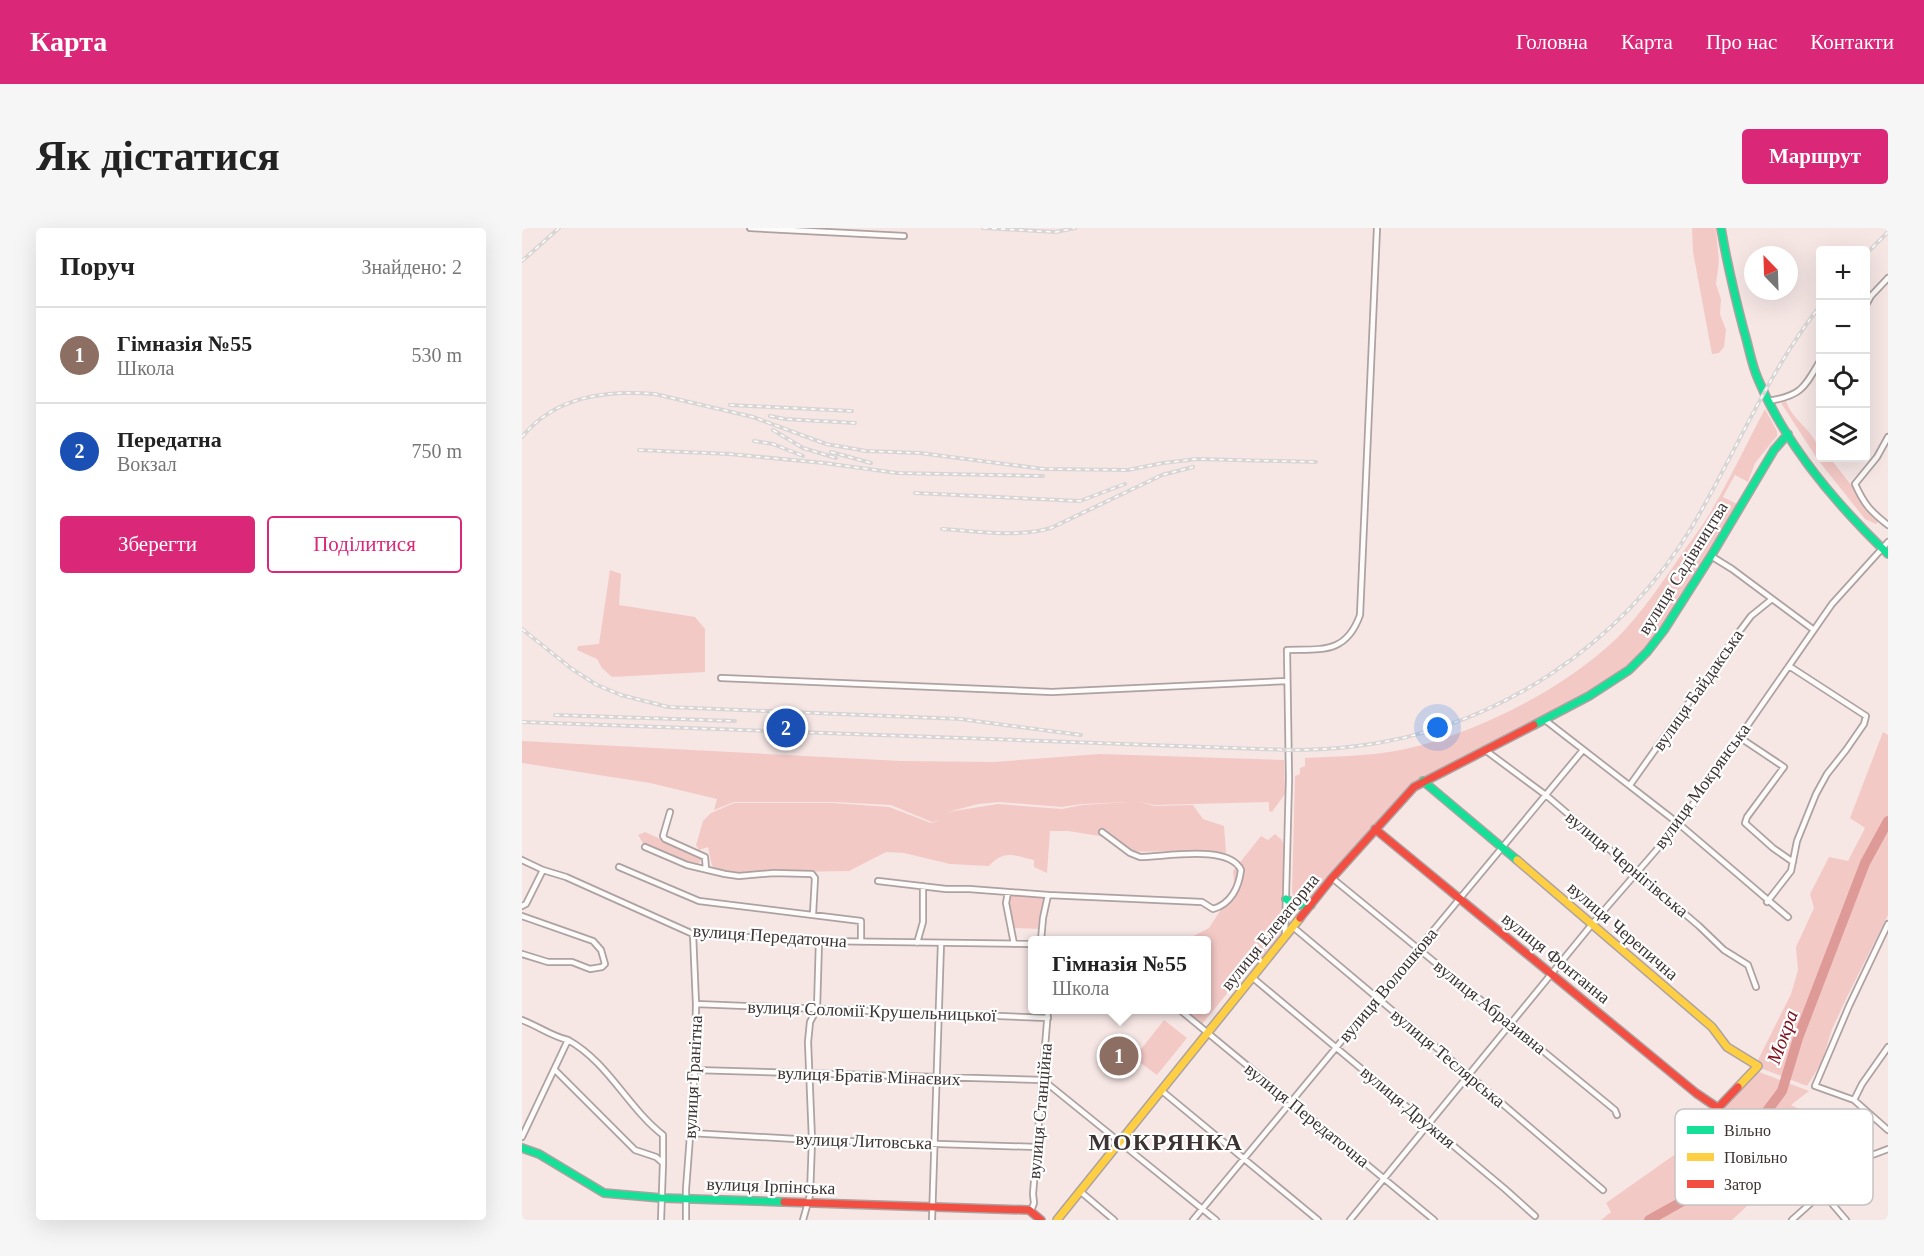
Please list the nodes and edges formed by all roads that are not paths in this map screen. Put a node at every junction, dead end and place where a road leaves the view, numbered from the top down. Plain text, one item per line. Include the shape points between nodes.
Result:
1 (750, 228) edge
2 (1377, 228) edge
3 (1721, 228) edge
4 (904, 236) dead end
5 (1888, 278) edge
6 (1869, 300) edge
7 (1816, 369) edge
8 (1768, 401) junction
9 (1788, 434) junction
10 (1888, 437) edge
11 (1888, 525) edge
12 (1888, 542) edge
13 (1885, 551) edge
14 (1711, 556) junction
15 (1772, 599) junction
16 (1814, 630) junction
17 (1789, 666) junction
18 (721, 678) dead end
19 (1287, 681) junction
20 (1545, 720) junction
21 (1739, 738) junction
22 (1485, 750) junction
23 (1583, 750) junction
24 (1423, 781) junction
25 (1630, 785) junction
26 (1547, 796) junction
27 (670, 812) dead end
28 (1679, 824) junction
29 (1375, 829) junction
30 (1102, 832) dead end
31 (645, 847) dead end
32 (1502, 848) junction
33 (522, 860) edge
34 (1793, 862) junction
35 (619, 867) dead end
36 (706, 868) junction
37 (543, 870) junction
38 (1637, 873) junction
39 (1332, 878) junction
40 (878, 881) dead end
41 (923, 886) junction
42 (1008, 892) junction
43 (1048, 895) junction
44 (1286, 898) junction
45 (1460, 899) junction
46 (1767, 902) junction
47 (1311, 905) junction
48 (522, 906) edge
49 (813, 914) junction
50 (522, 916) edge
51 (1788, 917) dead end
52 (1593, 923) junction
53 (1888, 924) edge
54 (1293, 927) junction
55 (693, 934) junction
56 (1041, 936) edge
57 (1285, 938) junction
58 (819, 941) junction
59 (861, 942) junction
60 (917, 943) junction
61 (941, 943) junction
62 (1014, 944) junction
63 (1028, 944) edge
64 (1419, 949) junction
65 (522, 954) edge
66 (1551, 974) junction
67 (1252, 978) junction
68 (1756, 987) dead end
69 (1377, 999) junction
70 (696, 1004) junction
71 (817, 1009) junction
72 (939, 1014) junction
73 (1048, 1014) edge
74 (1185, 1014) edge
75 (1048, 1018) junction
76 (522, 1020) edge
77 (1510, 1024) junction
78 (1208, 1034) junction
79 (568, 1040) junction
80 (1336, 1047) junction
81 (1888, 1047) edge
82 (555, 1070) junction
83 (695, 1070) junction
84 (809, 1074) junction
85 (1469, 1074) junction
86 (937, 1078) junction
87 (1043, 1080) junction
88 (1162, 1091) junction
89 (1854, 1100) junction
90 (1290, 1101) junction
91 (1718, 1108) joint
92 (1864, 1109) edge
93 (1617, 1115) dead end
94 (1873, 1117) edge
95 (1428, 1123) junction
96 (1888, 1130) edge
97 (691, 1133) junction
98 (522, 1137) edge
99 (812, 1140) junction
100 (1120, 1143) junction
101 (935, 1144) junction
102 (522, 1148) edge
103 (1037, 1148) junction
104 (1888, 1149) edge
105 (1873, 1154) edge
106 (1244, 1158) junction
107 (663, 1162) junction
108 (1384, 1178) junction
109 (1603, 1190) dead end
110 (1081, 1192) junction
111 (687, 1197) junction
112 (661, 1198) junction
113 (808, 1202) junction
114 (1808, 1205) edge
115 (1833, 1205) edge
116 (933, 1206) junction
117 (1202, 1208) junction
118 (1031, 1211) junction
119 (1535, 1216) dead end
120 (661, 1220) edge
121 (686, 1220) edge
122 (803, 1220) edge
123 (932, 1220) edge
124 (1041, 1220) edge
125 (1057, 1220) edge
126 (1114, 1220) edge
127 (1193, 1220) edge
128 (1216, 1220) edge
129 (1318, 1220) edge
130 (1350, 1220) edge
131 (1434, 1220) edge
132 (1792, 1220) edge
133 (1846, 1220) edge

1 - 4 street
2 - 19 street via 1359,615 1356,626 1343,642 1331,649 1287,650
3 - 8 main road via 1757,376
5 - 6 street
7 - 8 street via 1806,385 1791,397
8 - 9 main road
9 - 13 main road via 1834,498
9 - 14 main road, вулиця Садівництва via 1774,450
10 - 11 street via 1855,484 1870,511
12 - 13 street, вулиця Мокрянська
13 - 16 street, вулиця Мокрянська via 1832,604
14 - 15 street
14 - 20 main road, вулиця Садівництва via 1647,652 1611,683
15 - 16 street
15 - 25 street, вулиця Байдакська via 1751,616
16 - 17 street, вулиця Мокрянська
17 - 21 street, вулиця Мокрянська
17 - 34 street via 1866,716 1816,794
18 - 19 street via 1052,692
19 - 44 street
20 - 22 main road, вулиця Садівництва
20 - 23 street
21 - 28 street, вулиця Мокрянська
21 - 34 street via 1784,766 1745,824
22 - 24 main road, вулиця Садівництва
22 - 26 street, вулиця Чернігівська
23 - 25 street
23 - 26 street, вулиця Волошкова
24 - 29 main road, вулиця Елеваторна
24 - 32 main road, вулиця Черепична
25 - 28 street
26 - 32 street, вулиця Волошкова
26 - 38 street, вулиця Чернігівська
27 - 36 street via 664,839 705,857
28 - 38 street, вулиця Мокрянська
28 - 46 street
29 - 39 main road, вулиця Елеваторна
29 - 45 main road, вулиця Фонтанна
30 - 43 street via 1140,857 1205,854 1231,859 1241,870 1235,894 1213,909 1202,902
31 - 36 street via 687,865
32 - 45 street, вулиця Волошкова
32 - 52 main road, вулиця Черепична
33 - 37 street, вулиця Передаточна
34 - 46 street via 1791,871
35 - 49 street via 699,901
36 - 49 street via 739,876 812,874
37 - 48 street
37 - 55 street, вулиця Передаточна
38 - 52 street, вулиця Мокрянська
38 - 68 street, вулиця Чернігівська via 1724,950 1748,965
39 - 47 main road, вулиця Елеваторна
39 - 64 street, вулиця Абразивна
40 - 41 street
41 - 42 street
41 - 60 street via 923,922
42 - 43 street
42 - 62 street via 1006,903
43 - 56 street
44 - 47 main road via 1295,905
44 - 57 street
45 - 64 street, вулиця Волошкова
45 - 66 main road, вулиця Фонтанна
46 - 51 street
47 - 54 main road, вулиця Елеваторна
49 - 59 street via 861,921
50 - 65 street via 587,938 598,945 605,964 590,969
52 - 66 street, вулиця Мокрянська
52 - 91 main road, вулиця Черепична via 1712,1028 1727,1047 1758,1066
53 - 89 street via 1815,1086
54 - 57 main road, вулиця Елеваторна
54 - 69 street, вулиця Теслярська
55 - 58 street, вулиця Передаточна
55 - 70 street, вулиця Гранітна
57 - 67 main road, вулиця Елеваторна
58 - 59 street, вулиця Передаточна
58 - 71 street
59 - 60 street, вулиця Передаточна
60 - 61 street, вулиця Передаточна
61 - 62 street, вулиця Передаточна
61 - 72 street
62 - 63 street, вулиця Передаточна
64 - 69 street, вулиця Волошкова
64 - 77 street, вулиця Абразивна
66 - 77 street, вулиця Мокрянська
66 - 91 main road, вулиця Фонтанна
67 - 78 main road, вулиця Елеваторна
67 - 80 street, вулиця Дружня
69 - 80 street, вулиця Волошкова
69 - 85 street, вулиця Теслярська
70 - 71 street, вулиця Соломії Крушельницької
70 - 83 street, вулиця Гранітна
71 - 72 street, вулиця Соломії Крушельницької
71 - 84 street via 810,1022
72 - 75 street, вулиця Соломії Крушельницької
72 - 86 street
73 - 75 street, вулиця Станційна
74 - 78 street, вулиця Передаточна
75 - 87 street, вулиця Станційна
76 - 79 street
77 - 85 street, вулиця Мокрянська
77 - 93 street, вулиця Абразивна
78 - 88 main road, вулиця Елеваторна
78 - 90 street, вулиця Передаточна
79 - 82 street
79 - 107 street via 608,1075 663,1135
80 - 90 street, вулиця Волошкова
80 - 95 street, вулиця Дружня
81 - 89 street
82 - 98 street
82 - 107 street via 635,1150
83 - 84 street, вулиця Братів Мінаєвих
83 - 97 street, вулиця Гранітна
84 - 86 street, вулиця Братів Мінаєвих
84 - 99 street
85 - 95 street, вулиця Мокрянська
85 - 109 street, вулиця Теслярська
86 - 87 street, вулиця Братів Мінаєвих
86 - 101 street
87 - 100 street
87 - 103 street, вулиця Станційна
88 - 100 main road, вулиця Елеваторна
88 - 106 street
89 - 92 street
90 - 106 street, вулиця Волошкова
90 - 108 street, вулиця Передаточна
94 - 96 street
95 - 108 street, вулиця Мокрянська
95 - 119 street, вулиця Дружня
97 - 99 street, вулиця Литовська
97 - 111 street, вулиця Гранітна
99 - 101 street, вулиця Литовська
99 - 113 street
100 - 110 main road, вулиця Елеваторна
100 - 117 street
101 - 103 street, вулиця Литовська
101 - 116 street
102 - 112 main road, вулиця Ірпінська via 604,1193
103 - 118 street, вулиця Станційна
104 - 105 street
106 - 117 street, вулиця Волошкова
106 - 129 street
107 - 112 street
108 - 130 street, вулиця Мокрянська
108 - 131 street, вулиця Передаточна
110 - 125 main road, вулиця Елеваторна
110 - 126 street
111 - 112 main road, вулиця Ірпінська
111 - 113 main road, вулиця Ірпінська
111 - 121 street, вулиця Гранітна
112 - 120 street
113 - 116 main road, вулиця Ірпінська
113 - 122 street
114 - 132 street
115 - 133 street
116 - 118 main road, вулиця Ірпінська
116 - 123 street
117 - 127 street, вулиця Волошкова
117 - 128 street
118 - 124 main road

